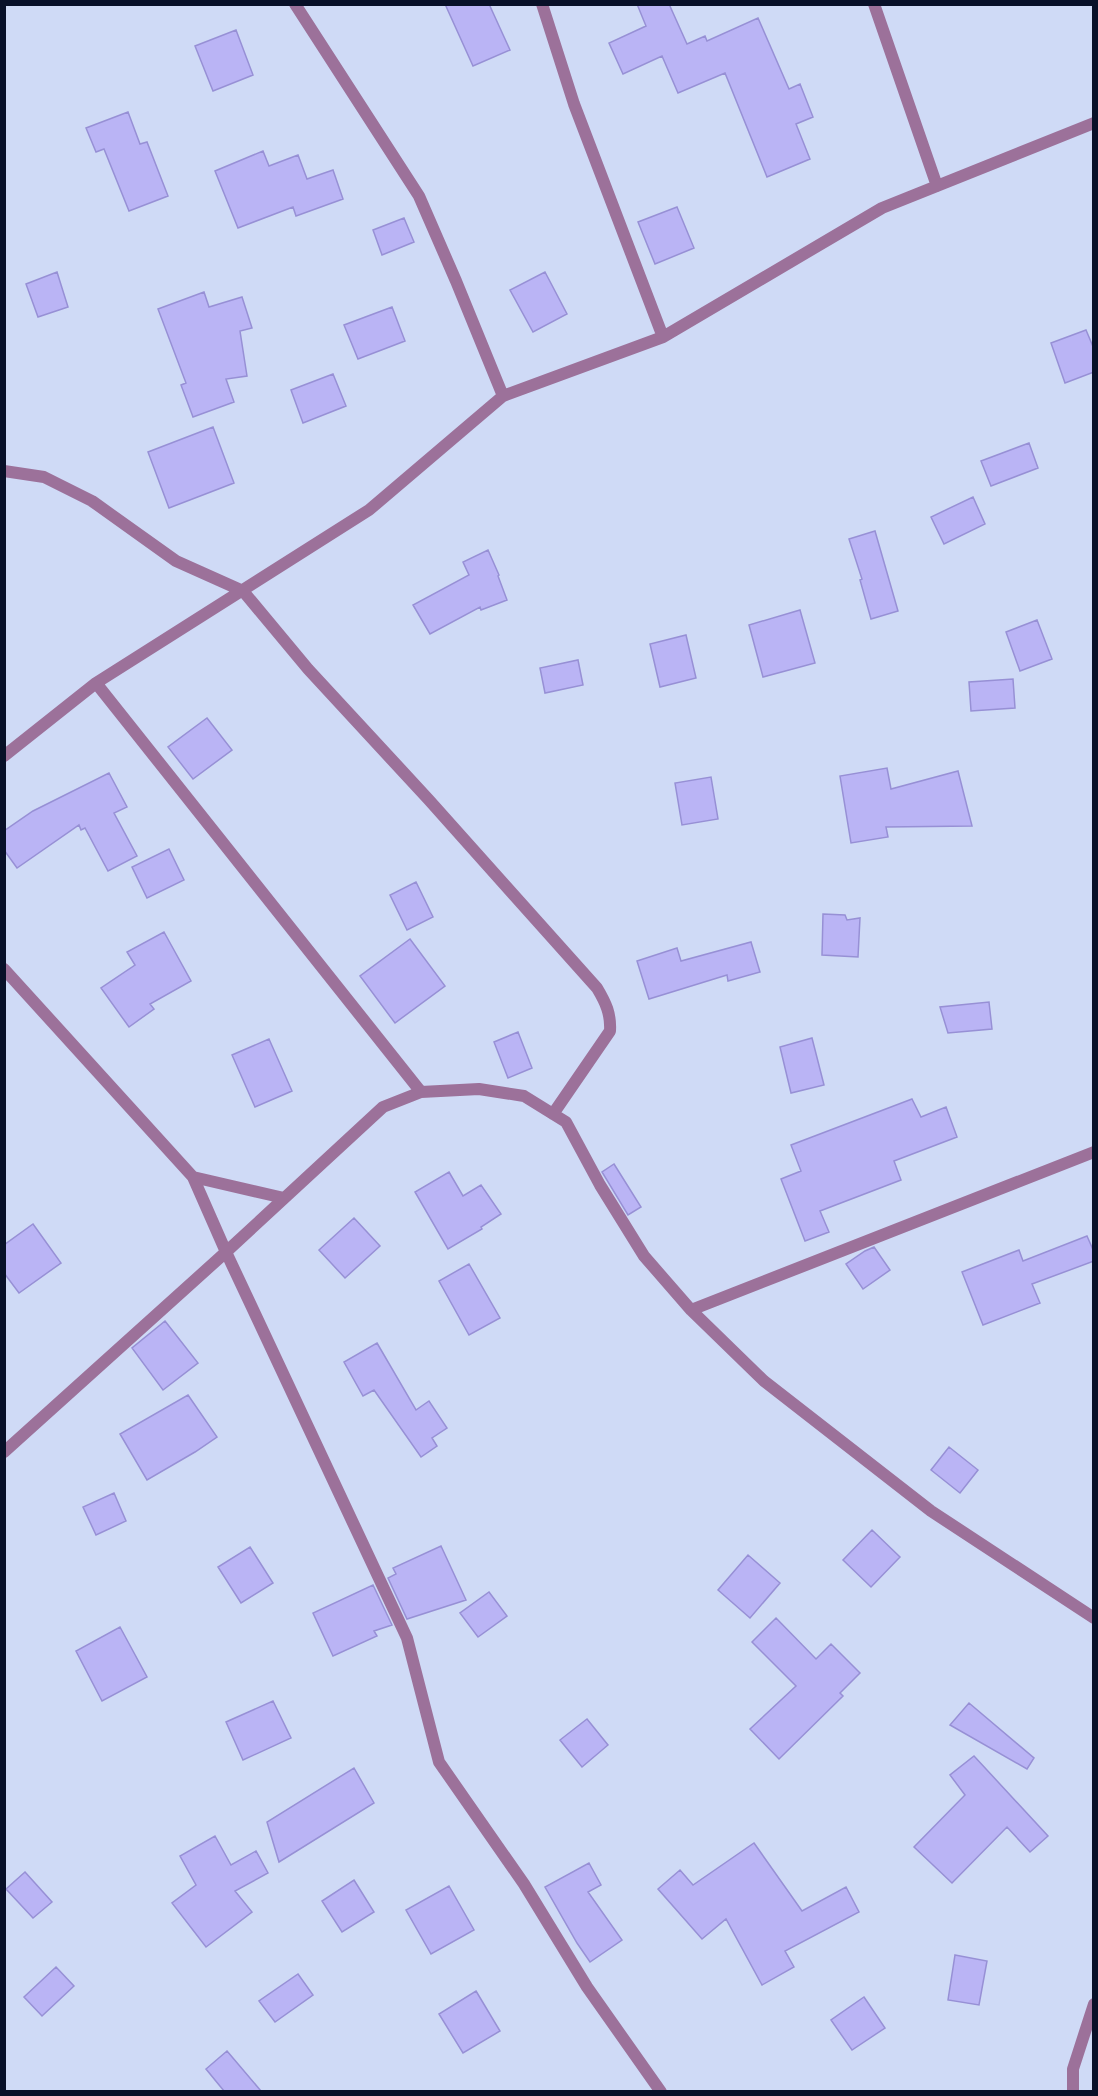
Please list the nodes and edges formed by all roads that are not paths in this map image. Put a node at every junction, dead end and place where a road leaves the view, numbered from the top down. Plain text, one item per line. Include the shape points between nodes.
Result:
1 (295, 4) edge
2 (542, 4) edge
3 (874, 4) edge
4 (1094, 123) edge
5 (937, 186) junction
6 (663, 337) junction
7 (503, 396) junction
8 (4, 471) edge
9 (243, 591) junction
10 (96, 683) junction
11 (4, 756) edge
12 (4, 969) edge
13 (421, 1092) junction
14 (553, 1114) junction
15 (1094, 1152) edge
16 (193, 1177) junction
17 (284, 1198) junction
18 (226, 1252) junction
19 (691, 1310) junction
20 (4, 1452) edge
21 (1094, 1618) edge
22 (1094, 2004) edge
23 (661, 2091) edge
24 (1073, 2091) edge

1 - 7 street via 419,196
2 - 6 street via 574,104
3 - 5 street
4 - 5 street
5 - 6 street via 882,208
6 - 7 street
7 - 9 street via 369,510
8 - 9 street via 44,477 92,501 176,561
9 - 10 street
9 - 14 street via 308,669 597,988 607,1004 610,1031
10 - 11 street
10 - 13 street
12 - 16 street
13 - 14 street via 479,1089 524,1096
13 - 17 street via 383,1107
14 - 19 street via 566,1122 644,1256
15 - 19 street
16 - 17 street
16 - 18 street
17 - 18 street
18 - 20 street
18 - 23 street via 407,1638 439,1762 524,1884 587,1987
19 - 21 street via 764,1381 931,1511
22 - 24 street via 1072,2069

